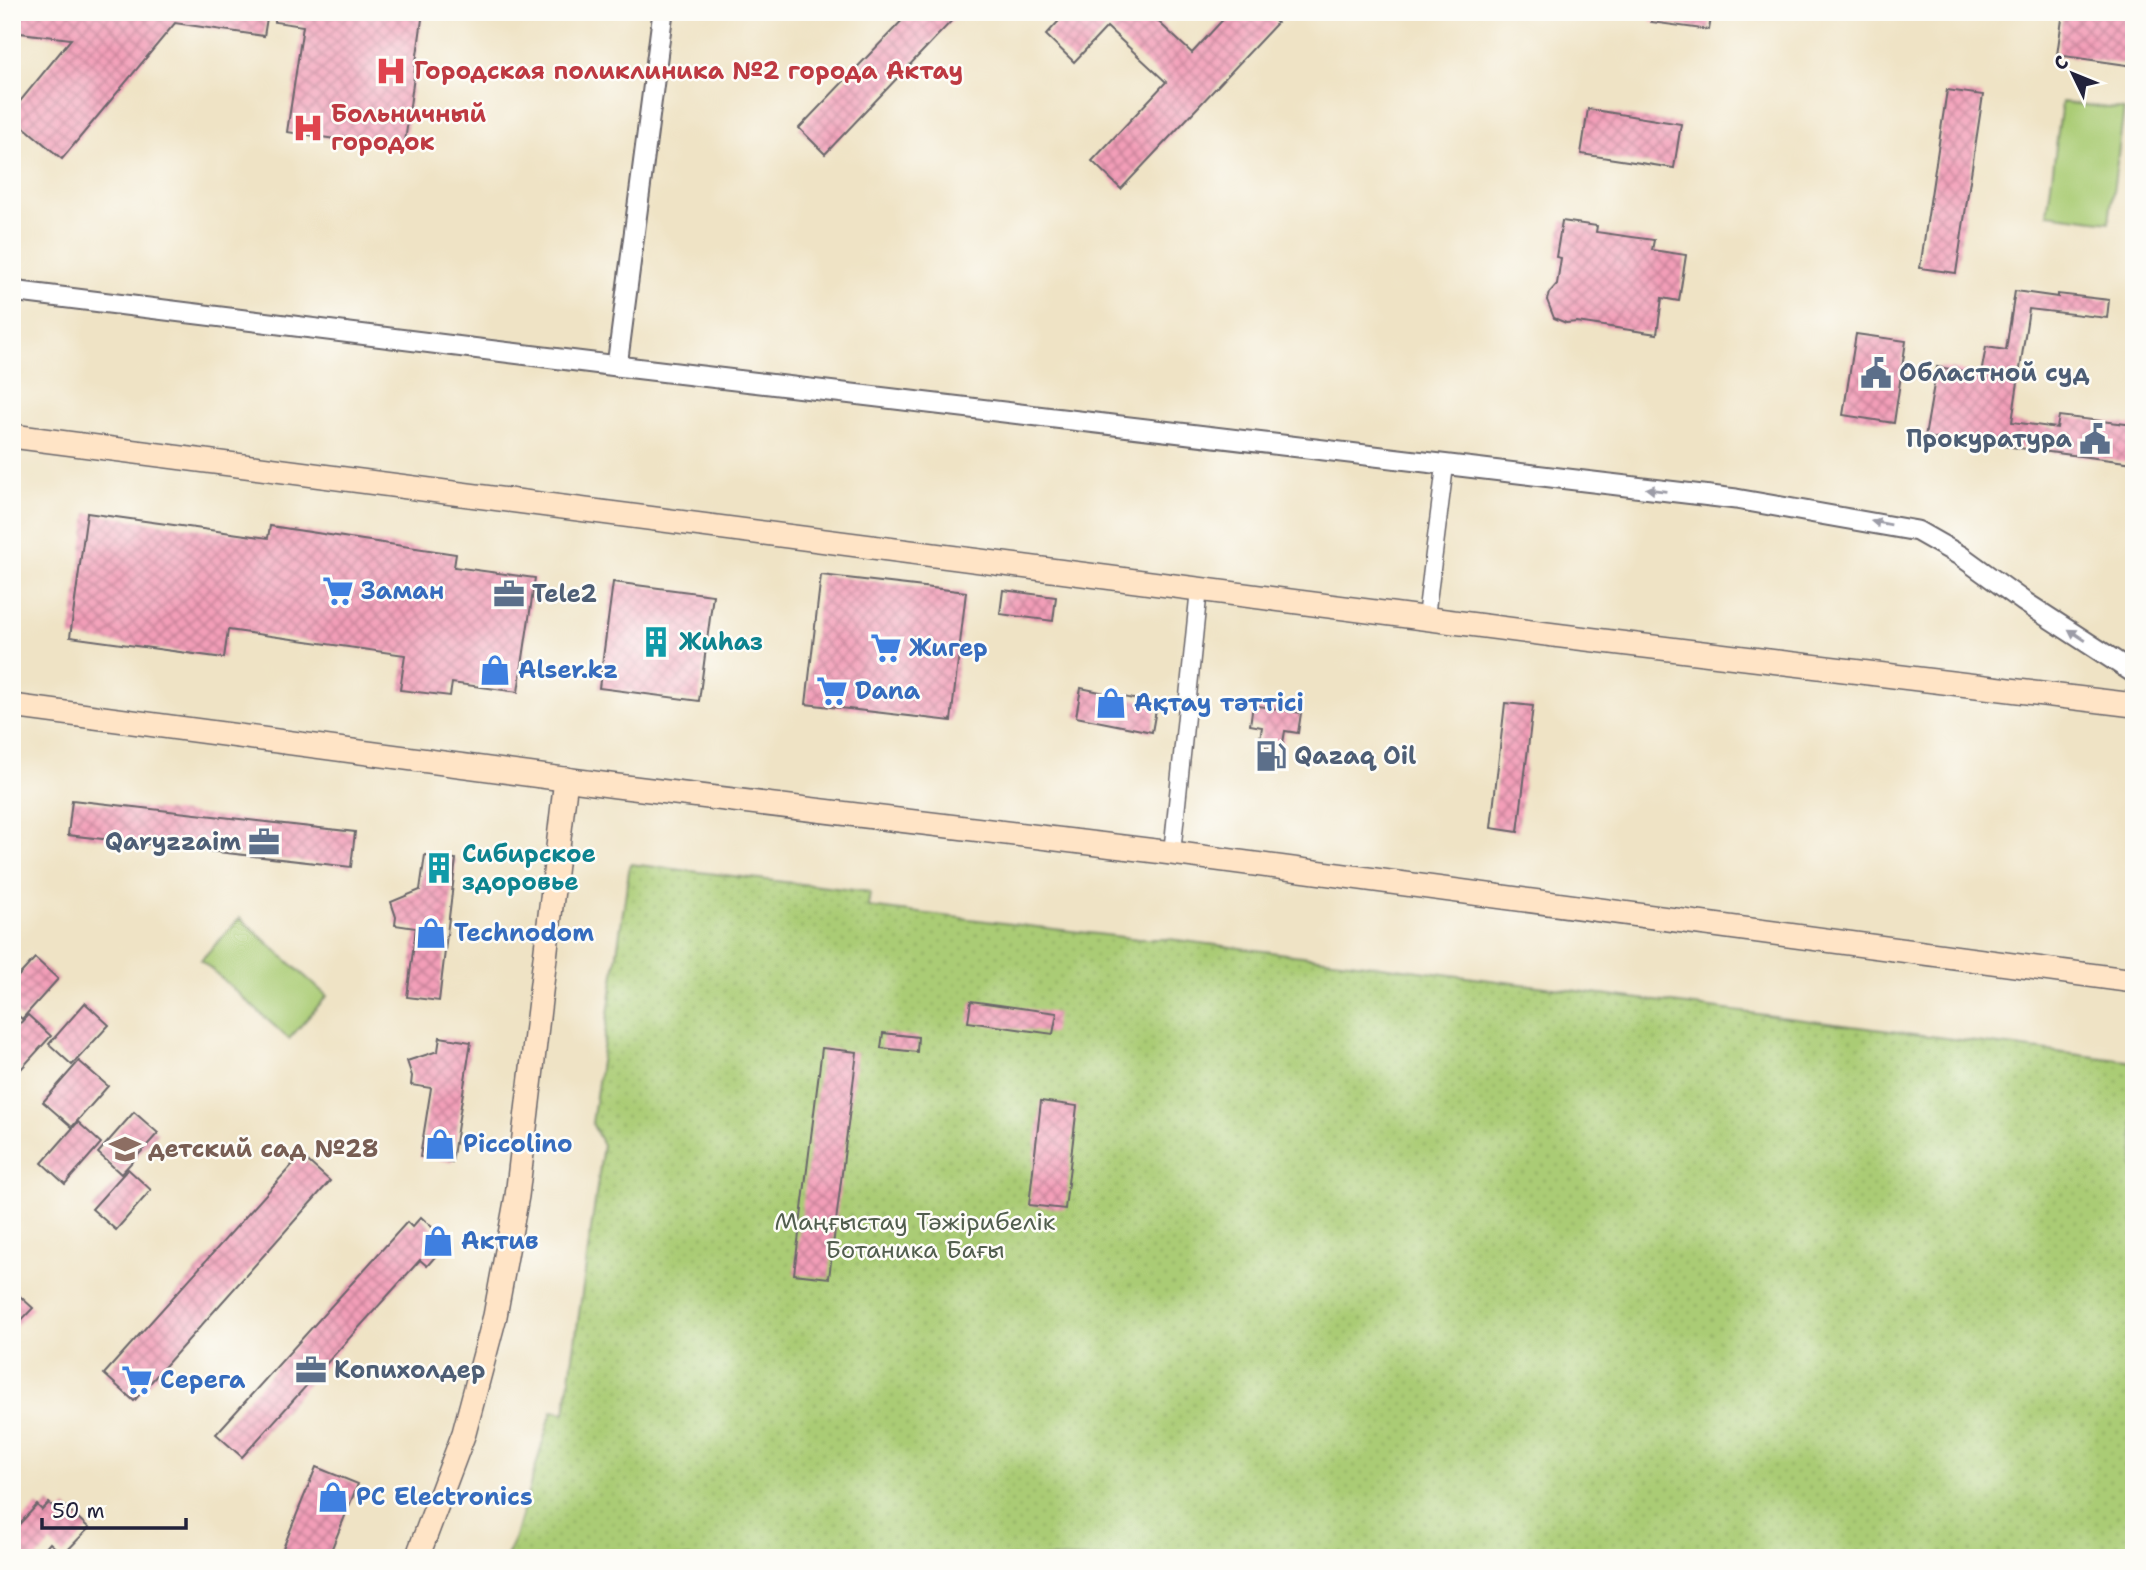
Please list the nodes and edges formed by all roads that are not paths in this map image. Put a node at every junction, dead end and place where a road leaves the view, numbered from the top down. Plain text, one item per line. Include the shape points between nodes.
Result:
1 (663, 12) edge
2 (12, 291) edge
3 (617, 366) junction
4 (12, 436) edge
5 (1444, 466) junction
6 (1199, 589) junction
7 (1426, 618) junction
8 (2134, 673) edge
9 (2134, 705) edge
10 (12, 706) edge
11 (566, 779) junction
12 (1172, 853) junction
13 (2134, 981) edge
14 (417, 1558) edge

1 - 3 street
2 - 3 street
3 - 5 street
4 - 6 main road
5 - 7 street
8 -> 5 street via 1961,555 1917,531 1736,499
6 - 7 main road
6 - 12 street
7 - 9 main road
10 - 11 main road
11 - 12 main road
11 - 14 main road via 517,1196 495,1316 464,1433
12 - 13 main road

